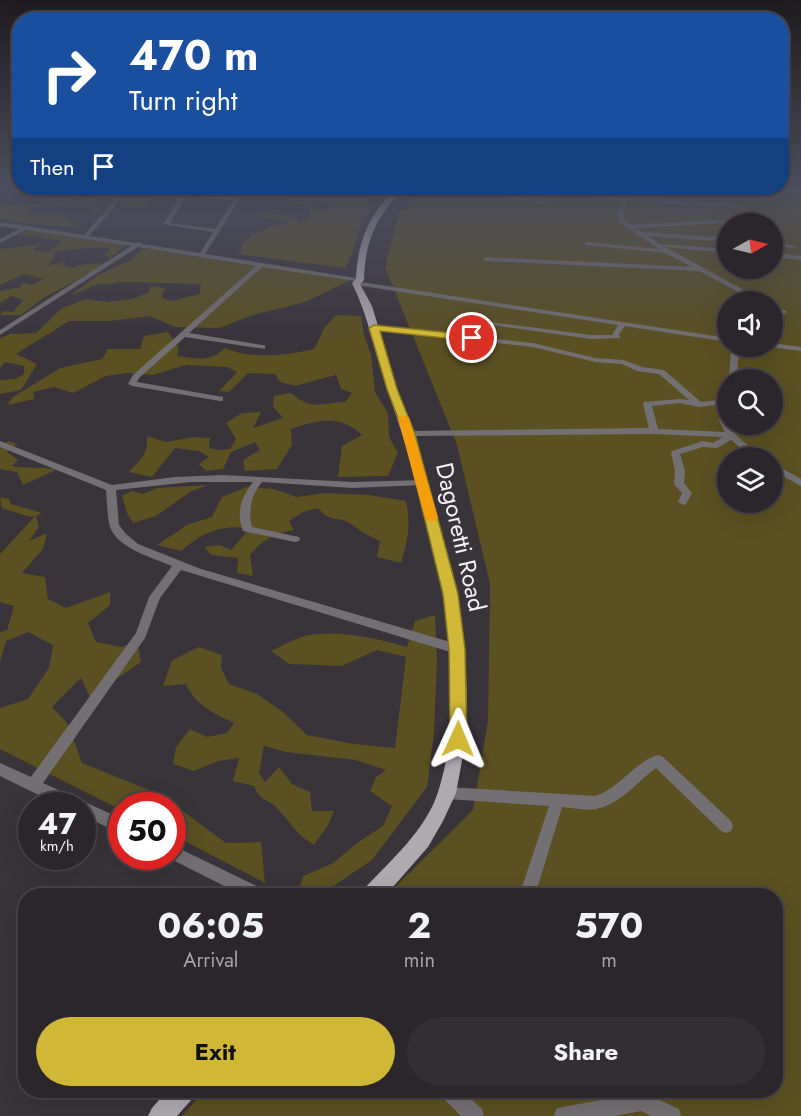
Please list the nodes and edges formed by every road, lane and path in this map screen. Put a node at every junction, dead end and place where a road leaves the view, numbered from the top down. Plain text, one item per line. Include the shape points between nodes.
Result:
1 (106, 239) edge
2 (212, 239) edge
3 (366, 239) edge
4 (649, 239) edge
5 (139, 244) junction
6 (587, 244) dead end
7 (658, 244) junction
8 (783, 245) edge
9 (793, 246) dead end
10 (717, 250) edge
11 (666, 251) junction
12 (201, 256) junction
13 (783, 256) edge
14 (801, 258) edge
15 (486, 259) dead end
16 (260, 265) junction
17 (699, 268) junction
18 (358, 282) junction
19 (742, 291) edge
20 (464, 319) dead end
21 (623, 324) junction
22 (374, 328) junction
23 (0, 333) edge
24 (183, 334) junction
25 (717, 338) edge
26 (262, 347) dead end
27 (783, 347) edge
28 (801, 349) edge
29 (220, 399) dead end
30 (717, 403) edge
31 (699, 405) junction
32 (654, 432) junction
33 (410, 434) junction
34 (717, 434) edge
35 (733, 435) joint
36 (0, 444) edge
37 (744, 447) edge
38 (783, 472) edge
39 (259, 480) junction
40 (422, 482) junction
41 (801, 483) edge
42 (111, 488) junction
43 (683, 502) dead end
44 (295, 539) dead end
45 (179, 565) junction
46 (457, 649) junction
47 (0, 769) edge
48 (33, 784) junction
49 (49, 792) edge
50 (447, 793) junction
51 (557, 802) junction
52 (726, 826) dead end
53 (186, 859) edge
54 (246, 888) edge
55 (378, 888) edge
56 (530, 888) edge
57 (177, 1098) edge
58 (456, 1098) edge
59 (633, 1098) edge
60 (641, 1102) junction
61 (160, 1116) edge
62 (475, 1116) edge
63 (563, 1116) edge
64 (672, 1116) edge

1 - 5 street
2 - 12 street
3 - 18 main road
4 - 7 street
5 - 12 street
5 - 23 street
6 - 11 street
7 - 10 street
7 - 11 street
8 - 9 street
11 - 17 street
12 - 16 street
13 - 14 street
15 - 17 street
16 - 18 street
16 - 24 street
17 - 19 street
18 - 21 street
18 - 22 main road, Dagoretti Road
20 - 21 street via 591,338 617,336
21 - 25 street
22 - 31 street via 533,345 595,360 623,362 661,372
22 - 33 main road, Dagoretti Road
24 - 26 street
24 - 29 street via 132,384
27 - 28 street
30 - 31 street
31 - 32 street via 680,401 647,404
32 - 33 street
32 - 34 street
33 - 40 main road, Dagoretti Road
35 - 37 street
35 - 43 street via 714,446 703,444 675,453 679,484 687,493
36 - 42 street
38 - 41 street
39 - 40 street via 391,486
39 - 42 street via 187,478
39 - 44 street via 249,491 243,512 247,529
40 - 46 main road, Dagoretti Road via 451,594
42 - 45 street via 114,525 122,536 134,546
45 - 46 street
45 - 48 street via 154,597 141,635
46 - 50 main road, Dagoretti Road via 458,739
47 - 48 street
48 - 49 street
50 - 51 street
50 - 55 main road, Dagoretti Road via 421,841
51 - 52 street via 607,801 648,764 658,761
51 - 56 street
53 - 54 street
57 - 61 main road
58 - 62 street
59 - 60 street
60 - 63 street
60 - 64 street

